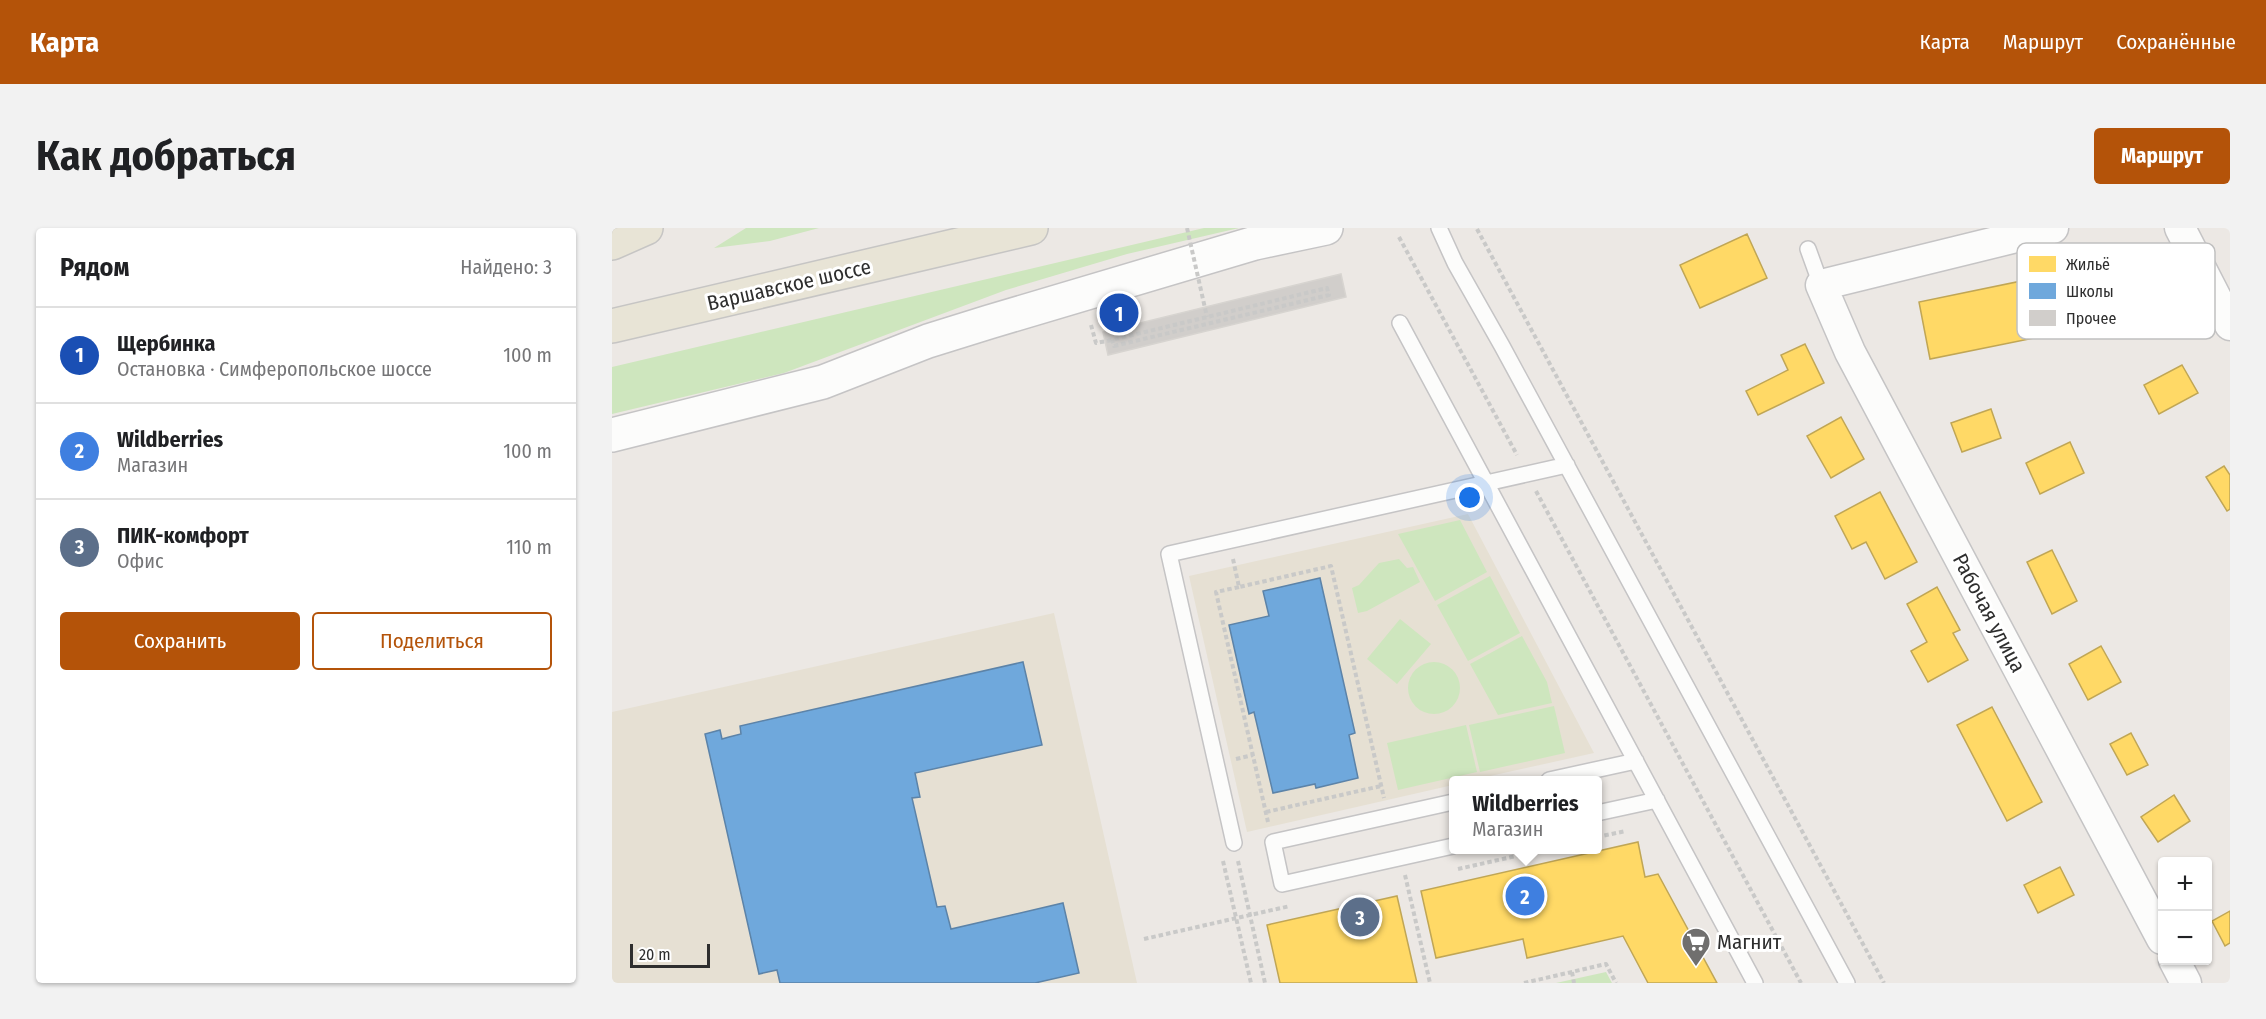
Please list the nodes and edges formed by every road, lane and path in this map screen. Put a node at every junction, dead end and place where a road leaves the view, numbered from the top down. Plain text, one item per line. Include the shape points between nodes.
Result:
1 (646, 228) edge
2 (1031, 228) edge
3 (1187, 228) edge
4 (1326, 228) edge
5 (1439, 228) edge
6 (2053, 228) edge
7 (2180, 228) edge
8 (1477, 229) edge
9 (980, 236) edge
10 (1399, 237) dead end
11 (612, 243) edge
12 (2188, 243) edge
13 (1808, 249) dead end
14 (1821, 285) junction
15 (2215, 296) edge
16 (1207, 317) junction
17 (1400, 323) dead end
18 (1091, 325) dead end
19 (2230, 325) edge
20 (612, 326) edge
21 (1112, 340) junction
22 (612, 435) edge
23 (1567, 465) junction
24 (1526, 474) junction
25 (1486, 483) junction
26 (1228, 540) junction
27 (1239, 587) junction
28 (1636, 761) junction
29 (1567, 776) edge
30 (1381, 786) junction
31 (1657, 800) junction
32 (1449, 803) edge
33 (1266, 812) junction
34 (1602, 812) edge
35 (1388, 817) junction
36 (1269, 826) dead end
37 (1449, 847) edge
38 (1228, 848) junction
39 (1401, 857) junction
40 (2158, 930) edge
41 (2177, 965) edge
42 (1572, 972) junction
43 (1251, 983) edge
44 (1265, 983) edge
45 (1430, 983) edge
46 (1524, 983) edge
47 (1574, 983) edge
48 (1616, 983) edge
49 (1755, 983) edge
50 (1801, 983) edge
51 (1847, 983) edge
52 (1884, 983) edge
53 (2186, 983) edge

1 - 11 main road
2 - 9 main road, Варшавское шоссе
3 - 16 path, bridge
4 - 22 street via 1255,243 989,322 823,382
5 - 23 lane
6 - 14 street
7 - 12 street
8 - 52 path
9 - 20 main road, Варшавское шоссе
10 - 24 path
13 - 14 lane
14 - 40 street, Рабочая улица via 1850,352
15 - 19 street
16 - 21 path
16 - 21 path via 1327,288 1329,295 1114,346
17 - 25 lane
18 - 21 path via 1096,344
23 - 24 lane
23 - 51 lane
24 - 25 lane
24 - 50 path
25 - 26 lane
25 - 28 lane
26 - 27 path
26 - 38 lane via 1169,554
27 - 30 path via 1331,566
27 - 33 path via 1216,592
28 - 29 lane
28 - 31 lane
30 - 33 path
30 - 35 path
31 - 34 lane
31 - 49 lane
32 - 35 lane
33 - 36 path
35 - 39 lane via 1273,842 1282,884
37 - 39 lane
38 - 43 path
38 - 44 path
39 - 45 path
41 - 53 street
42 - 46 path
42 - 47 path
42 - 48 path via 1606,964

